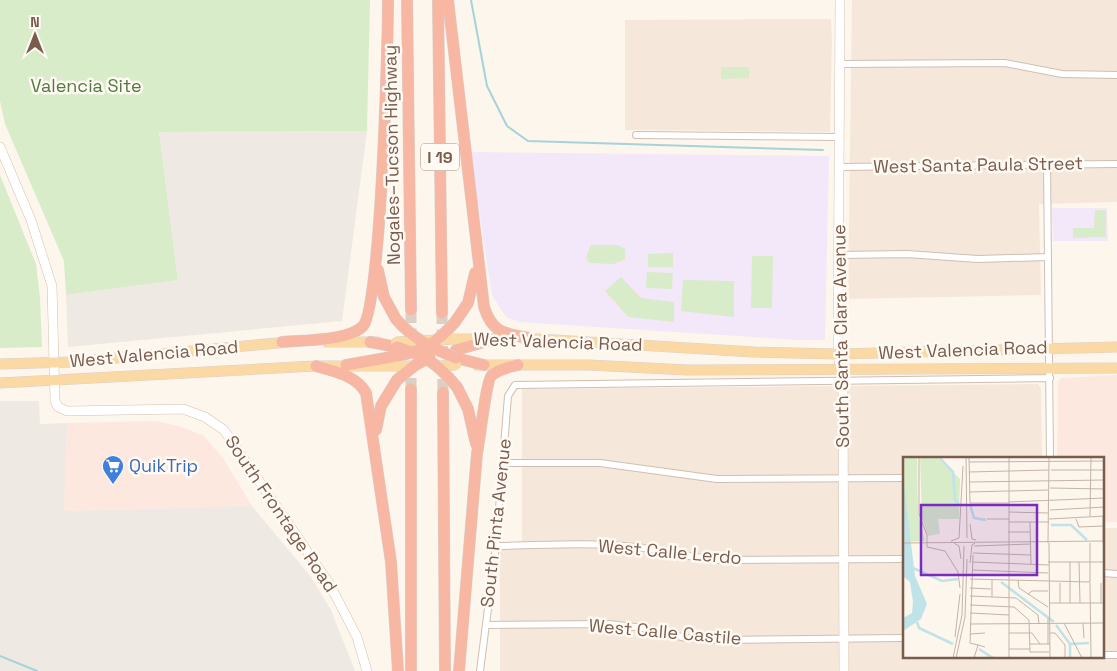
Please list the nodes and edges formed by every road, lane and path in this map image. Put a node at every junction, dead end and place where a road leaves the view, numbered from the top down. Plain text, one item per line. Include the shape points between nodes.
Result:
1 (388, 0) edge
2 (407, 0) edge
3 (438, 0) edge
4 (448, 0) edge
5 (840, 0) edge
6 (840, 64) junction
7 (1117, 75) edge
8 (636, 135) dead end
9 (839, 137) junction
10 (0, 147) edge
11 (1117, 164) edge
12 (1047, 165) junction
13 (839, 167) junction
14 (376, 253) junction
15 (839, 255) junction
16 (1048, 257) junction
17 (477, 262) junction
18 (411, 310) tunnel mouth
19 (442, 313) tunnel mouth
20 (498, 338) joint
21 (530, 338) junction
22 (439, 340) junction
23 (282, 342) junction
24 (370, 342) joint
25 (424, 343) junction
26 (1048, 347) junction
27 (1117, 347) edge
28 (414, 352) junction
29 (443, 352) junction
30 (397, 353) junction
31 (456, 353) junction
32 (838, 354) junction
33 (427, 358) junction
34 (55, 363) junction
35 (0, 364) edge
36 (346, 365) joint
37 (484, 365) joint
38 (518, 365) junction
39 (316, 366) junction
40 (414, 366) junction
41 (439, 366) junction
42 (841, 368) junction
43 (1117, 368) edge
44 (1049, 373) junction
45 (843, 381) junction
46 (54, 382) junction
47 (0, 383) edge
48 (522, 384) joint
49 (411, 390) tunnel mouth
50 (443, 392) tunnel mouth
51 (374, 444) junction
52 (477, 453) junction
53 (1050, 457) edge
54 (503, 463) junction
55 (845, 478) junction
56 (903, 478) edge
57 (496, 546) junction
58 (844, 558) junction
59 (903, 559) edge
60 (1104, 574) edge
61 (1117, 574) edge
62 (486, 625) junction
63 (844, 638) junction
64 (903, 638) edge
65 (1104, 655) edge
66 (1117, 655) edge
67 (367, 671) edge
68 (398, 671) edge
69 (411, 671) edge
70 (445, 671) edge
71 (459, 671) edge
72 (480, 671) edge
73 (844, 671) edge

1 - 14 highway via 385,120
2 - 18 highway, Nogales–Tucson Highway / I 19
3 - 19 highway, I 19
4 - 17 highway
5 - 6 street, South Santa Clara Avenue
6 - 7 street via 1005,63 1062,74
6 - 9 street, South Santa Clara Avenue
8 - 9 street
9 - 13 street, South Santa Clara Avenue
10 - 34 street, South Frontage Road via 31,220 52,286
11 - 12 street, West Santa Paula Street
12 - 13 street, West Santa Paula Street
12 - 16 street
13 - 15 street, South Santa Clara Avenue
14 - 23 highway via 368,319 364,325 345,335
14 - 25 highway, bridge via 384,297 396,319
15 - 16 street via 907,254 978,259
15 - 32 street, South Santa Clara Avenue
16 - 26 street
17 - 21 highway via 489,322 504,332
17 - 22 highway, bridge via 468,303
20 - 21 main road, West Valencia Road
20 - 31 highway
21 - 32 main road, West Valencia Road
22 - 25 highway, bridge
22 - 31 main road, West Valencia Road, bridge
23 - 24 main road, West Valencia Road
23 - 34 main road, West Valencia Road
24 - 30 highway
25 - 28 highway, bridge
25 - 29 highway, bridge
25 - 30 main road, bridge
26 - 27 main road, West Valencia Road
26 - 32 main road, West Valencia Road
26 - 44 street
28 - 30 highway, bridge
28 - 33 highway, bridge
29 - 31 highway, bridge
29 - 33 highway, bridge
30 - 36 highway
30 - 40 main road, West Valencia Road, bridge
31 - 37 highway
31 - 41 main road, West Valencia Road, bridge
32 - 42 street, South Santa Clara Avenue
33 - 40 highway, bridge
33 - 41 highway, bridge
34 - 35 main road, West Valencia Road
34 - 46 street, South Frontage Road
36 - 39 main road, West Valencia Road
37 - 38 main road, West Valencia Road
38 - 42 main road, West Valencia Road via 687,370
38 - 52 highway via 500,370 487,382
39 - 46 main road, West Valencia Road
39 - 51 highway via 360,383 366,393
40 - 41 main road, West Valencia Road, bridge
40 - 51 highway, bridge via 397,380 381,406
41 - 52 highway, bridge via 457,387 474,426
42 - 44 main road, West Valencia Road
42 - 45 street, South Santa Clara Avenue
43 - 44 main road, West Valencia Road
44 - 45 street, West Valencia Road
44 - 53 street
45 - 48 street, West Valencia Road
45 - 55 street, South Santa Clara Avenue
46 - 47 main road, West Valencia Road
46 - 67 street, South Frontage Road via 55,401 58,407 67,411 183,410 205,417 224,430 329,583 357,637
48 - 54 street, South Pinta Avenue via 515,385 508,396
49 - 69 highway
50 - 70 highway
51 - 68 highway via 391,562
52 - 71 highway
54 - 55 street via 600,463 717,479
54 - 57 street, South Pinta Avenue
55 - 56 street
55 - 58 street, South Santa Clara Avenue
57 - 58 street, West Calle Lerdo via 596,544 720,560
57 - 62 street, South Pinta Avenue
58 - 59 street, West Calle Lerdo
58 - 63 street, South Santa Clara Avenue
60 - 61 street
62 - 63 street, West Calle Castile via 608,624 686,638 722,640
62 - 72 street, South Pinta Avenue
63 - 64 street, West Calle Castile
63 - 73 street, South Santa Clara Avenue
65 - 66 street

